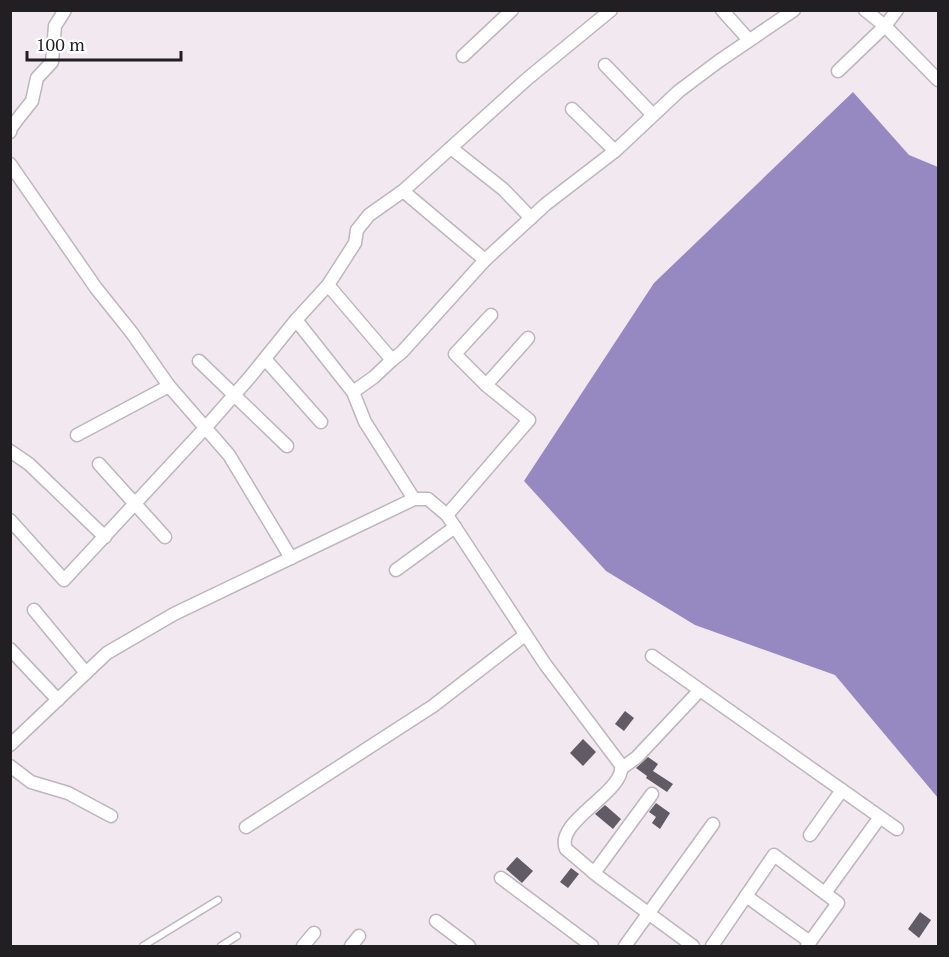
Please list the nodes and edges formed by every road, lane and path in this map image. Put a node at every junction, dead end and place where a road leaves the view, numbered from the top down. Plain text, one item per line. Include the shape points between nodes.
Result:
1 (65, 10) edge
2 (512, 10) edge
3 (611, 10) edge
4 (722, 10) edge
5 (865, 10) edge
6 (897, 10) edge
7 (792, 11) edge
8 (885, 26) junction
9 (749, 40) junction
10 (463, 56) dead end
11 (605, 65) dead end
12 (838, 71) dead end
13 (937, 74) edge
14 (572, 109) dead end
15 (653, 115) junction
16 (10, 132) edge
17 (451, 148) junction
18 (615, 151) junction
19 (10, 164) edge
20 (403, 191) junction
21 (531, 218) junction
22 (485, 260) junction
23 (328, 285) junction
24 (491, 315) dead end
25 (296, 320) junction
26 (528, 338) dead end
27 (265, 359) junction
28 (392, 360) junction
29 (199, 361) dead end
30 (486, 385) junction
31 (169, 386) junction
32 (353, 392) junction
33 (235, 394) junction
34 (321, 422) dead end
35 (206, 428) junction
36 (77, 435) dead end
37 (287, 446) dead end
38 (10, 451) edge
39 (99, 464) dead end
40 (414, 499) junction
41 (134, 504) junction
42 (447, 515) junction
43 (10, 520) edge
44 (455, 527) junction
45 (105, 537) junction
46 (165, 537) dead end
47 (291, 558) junction
48 (396, 570) dead end
49 (34, 610) dead end
50 (525, 635) junction
51 (10, 649) edge
52 (652, 656) dead end
53 (86, 673) junction
54 (700, 690) junction
55 (58, 700) junction
56 (10, 745) edge
57 (10, 766) edge
58 (622, 768) junction
59 (842, 790) junction
60 (652, 794) dead end
61 (111, 816) dead end
62 (880, 817) junction
63 (713, 824) dead end
64 (246, 827) dead end
65 (897, 829) dead end
66 (810, 835) dead end
67 (594, 873) junction
68 (501, 878) dead end
69 (825, 893) junction
70 (746, 896) junction
71 (218, 900) dead end
72 (648, 915) junction
73 (436, 921) dead end
74 (314, 933) dead end
75 (237, 936) dead end
76 (359, 936) dead end
77 (809, 944) edge
78 (143, 946) edge
79 (221, 946) edge
80 (303, 946) edge
81 (351, 946) edge
82 (469, 946) edge
83 (592, 946) edge
84 (625, 946) edge
85 (693, 946) edge
86 (712, 946) edge

1 - 16 street via 55,26 52,62 37,78 32,101
2 - 10 street
3 - 17 street
4 - 9 street
5 - 8 street
6 - 8 street
7 - 9 street
8 - 12 street
8 - 13 street
9 - 15 street
11 - 15 street
14 - 18 street
15 - 18 street
17 - 20 street
17 - 21 street via 503,189
18 - 21 street
19 - 31 street
20 - 22 street
20 - 23 street via 363,222 355,243
21 - 22 street
22 - 28 street
23 - 25 street
23 - 28 street
24 - 30 street via 455,354
25 - 27 street
25 - 32 street
26 - 30 street
27 - 33 street
27 - 34 street
28 - 32 street
29 - 33 street
30 - 42 street via 529,420
31 - 35 street
31 - 36 street
32 - 40 street via 365,422
33 - 35 street
33 - 37 street
35 - 41 street
35 - 47 street via 229,455
38 - 45 street via 29,464
39 - 41 street
40 - 42 street via 428,499
40 - 47 street
41 - 45 street
41 - 46 street
42 - 44 street
43 - 45 street via 63,580
44 - 48 street
44 - 50 street
47 - 53 street via 174,614 107,653
49 - 53 street
50 - 58 street
50 - 64 street via 433,706
51 - 55 street
52 - 54 street
53 - 55 street
54 - 58 street
54 - 59 street
55 - 56 street
57 - 61 street via 31,782 68,794
58 - 67 street via 618,779 564,840 566,849
59 - 62 street
59 - 66 street
60 - 67 street
62 - 65 street
62 - 69 street
63 - 72 street
67 - 72 street
68 - 83 street
69 - 70 street via 774,855
69 - 77 street via 838,903
70 - 77 street
70 - 86 street
71 - 78 lane
72 - 84 street
72 - 85 street
73 - 82 street
74 - 80 street
75 - 79 lane
76 - 81 street

